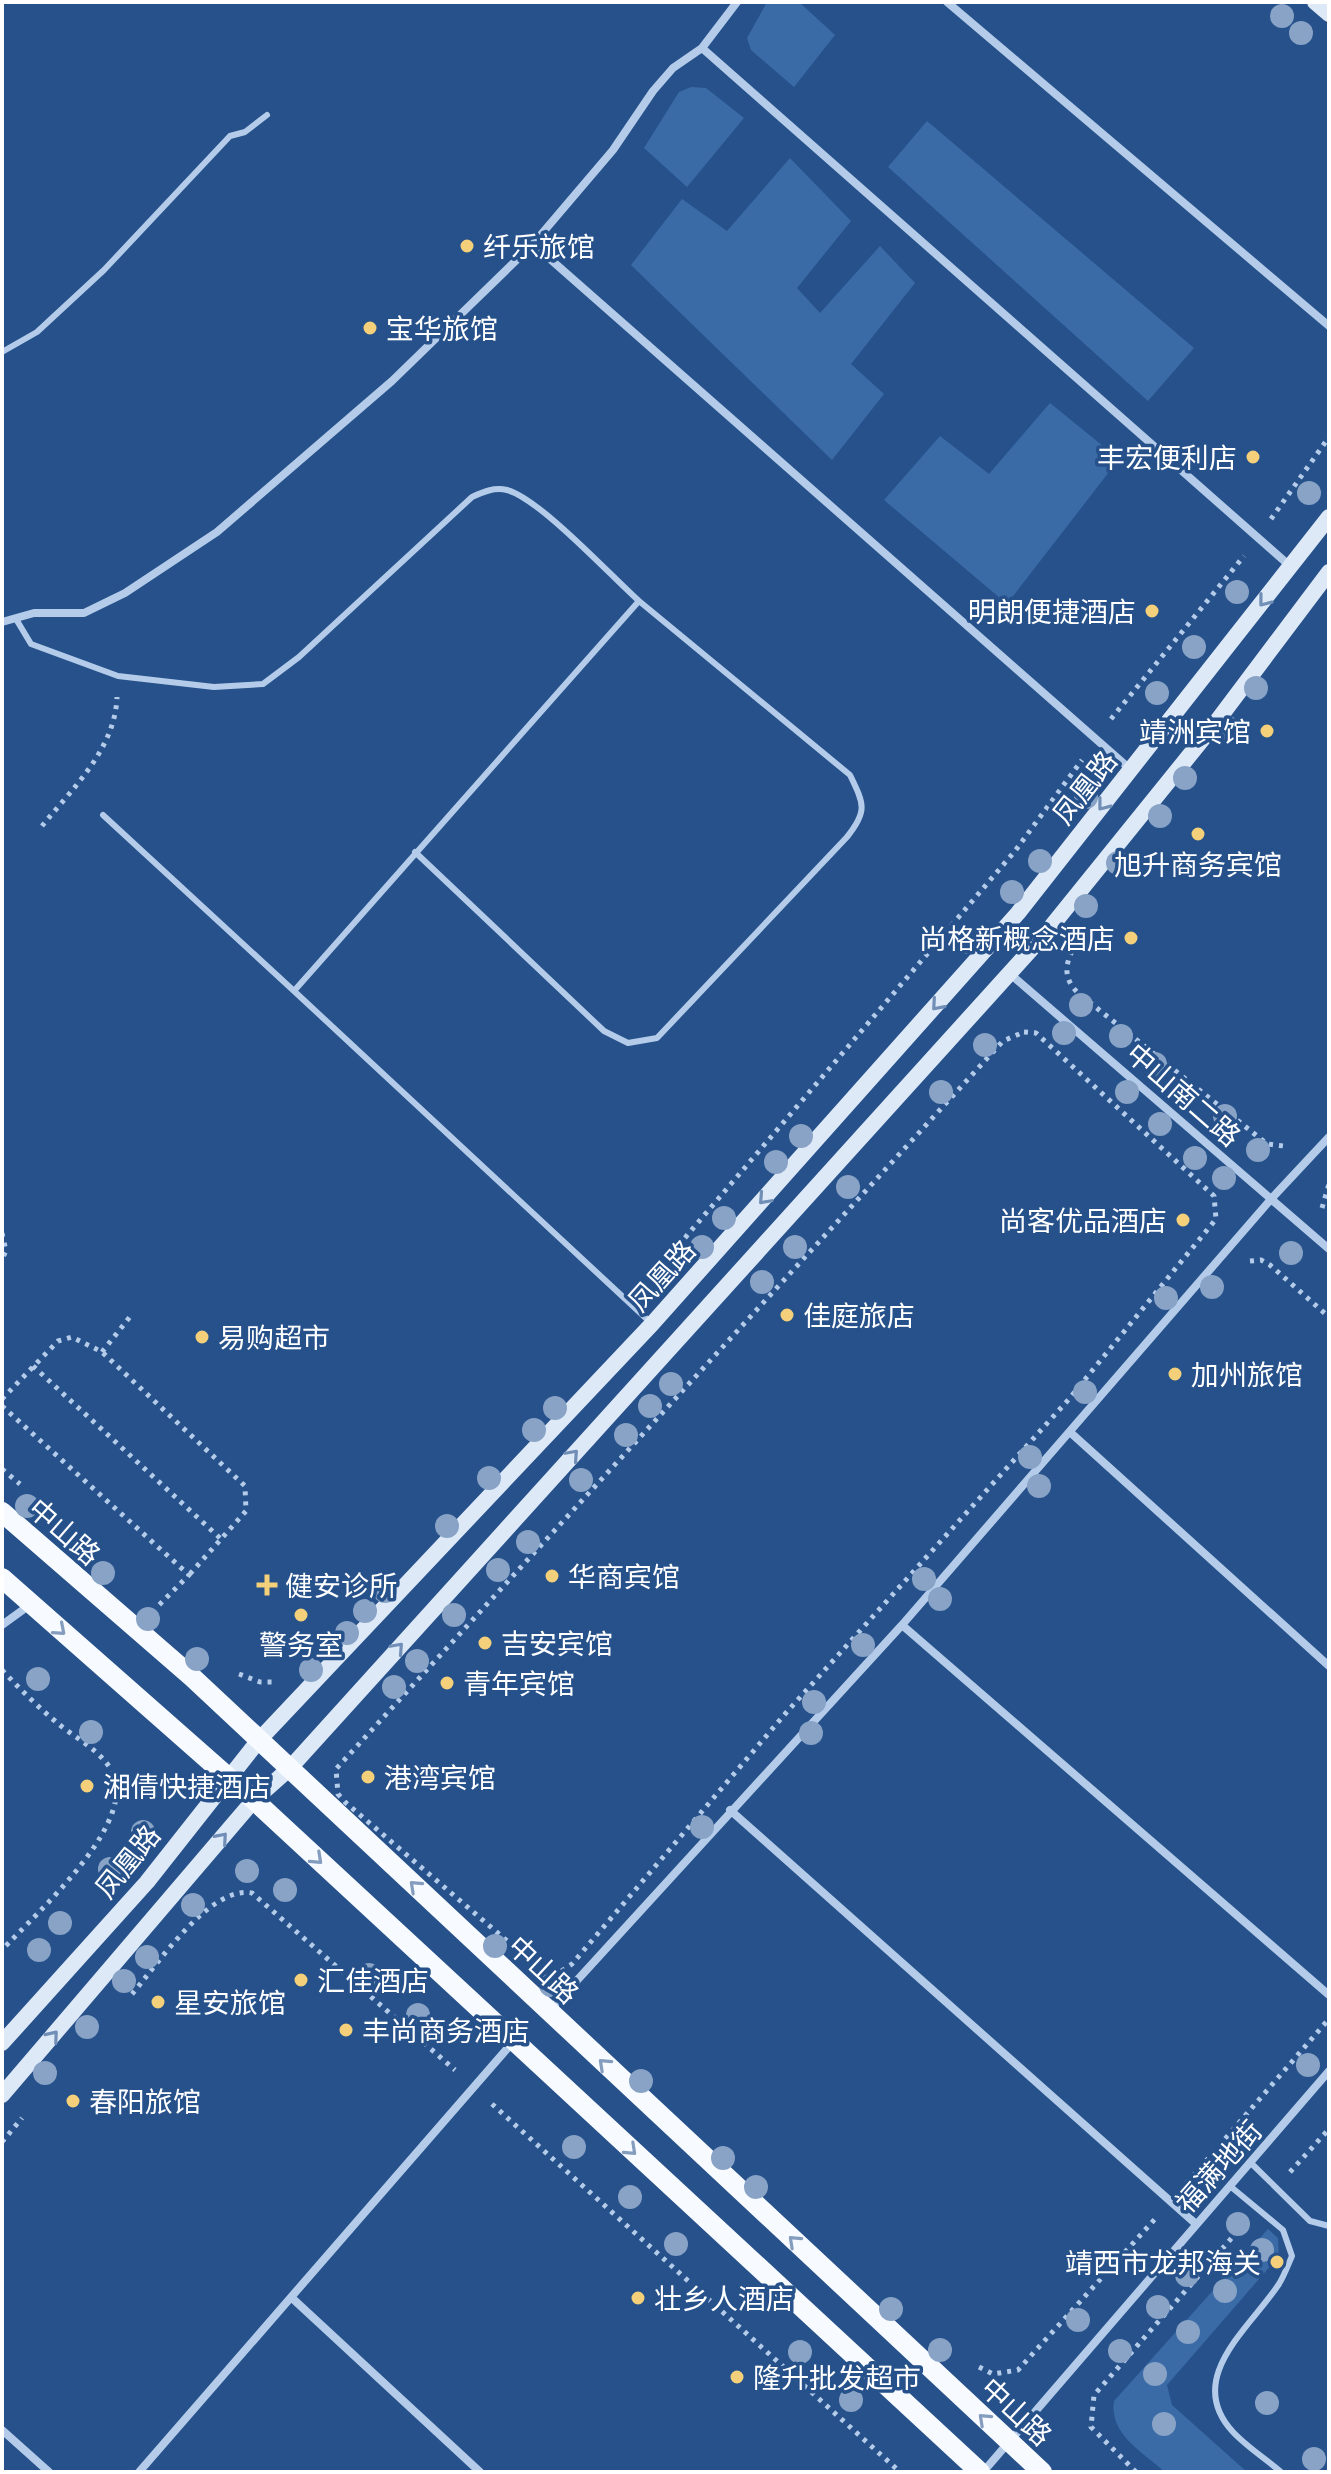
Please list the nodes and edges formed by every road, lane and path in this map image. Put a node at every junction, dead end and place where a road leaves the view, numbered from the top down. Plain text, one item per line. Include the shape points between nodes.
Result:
1 (737, 2) edge
2 (947, 2) edge
3 (1315, 2) edge
4 (1329, 14) edge
5 (702, 48) junction
6 (267, 115) dead end
7 (533, 244) junction
8 (1329, 326) edge
9 (2, 352) edge
10 (1329, 437) edge
11 (1329, 517) edge
12 (1259, 538) junction
13 (1291, 566) junction
14 (1329, 572) edge
15 (639, 601) junction
16 (16, 619) junction
17 (2, 622) edge
18 (118, 676) junction
19 (1096, 741) junction
20 (1131, 770) junction
21 (103, 815) dead end
22 (42, 826) dead end
23 (415, 852) junction
24 (1077, 941) dead end
25 (1009, 973) junction
26 (294, 991) junction
27 (1329, 1137) edge
28 (1267, 1144) dead end
29 (1329, 1184) edge
30 (1272, 1198) junction
31 (1329, 1219) edge
32 (2, 1233) edge
33 (1329, 1249) edge
34 (670, 1255) dead end
35 (2, 1259) edge
36 (1242, 1264) dead end
37 (133, 1313) dead end
38 (1329, 1317) edge
39 (652, 1324) junction
40 (102, 1352) junction
41 (33, 1366) junction
42 (2, 1399) edge
43 (2, 1406) edge
44 (1071, 1433) junction
45 (2, 1469) edge
46 (25, 1488) dead end
47 (2, 1512) edge
48 (221, 1539) junction
49 (189, 1575) junction
50 (2, 1578) edge
51 (148, 1595) dead end
52 (31, 1604) junction
53 (159, 1605) junction
54 (169, 1614) dead end
55 (2, 1625) edge
56 (902, 1625) junction
57 (1329, 1666) edge
58 (233, 1669) dead end
59 (2, 1670) edge
60 (277, 1682) dead end
61 (259, 1740) junction
62 (290, 1768) junction
63 (227, 1776) junction
64 (254, 1800) junction
65 (730, 1810) junction
66 (2, 1950) edge
67 (531, 1965) joint
68 (1329, 1995) edge
69 (124, 2003) dead end
70 (548, 2012) junction
71 (1329, 2019) edge
72 (513, 2042) junction
73 (2, 2043) edge
74 (1329, 2071) edge
75 (473, 2087) junction
76 (2, 2095) edge
77 (29, 2110) dead end
78 (2, 2142) edge
79 (1252, 2164) junction
80 (1230, 2186) junction
81 (1171, 2201) junction
82 (1258, 2208) junction
83 (1196, 2224) junction
84 (1329, 2226) edge
85 (292, 2298) junction
86 (970, 2359) dead end
87 (2, 2430) edge
88 (1008, 2441) junction
89 (49, 2472) edge
90 (139, 2472) edge
91 (480, 2472) edge
92 (900, 2472) edge
93 (981, 2472) edge
94 (1042, 2472) edge
95 (1136, 2472) edge
96 (1281, 2472) edge

1 - 5 street
2 - 8 street
3 - 4 main road
5 - 7 street via 673,68 653,91 613,150
5 - 12 street
6 - 9 lane via 230,136 104,270 37,332
7 - 16 street via 392,381 217,532 125,593 84,613 34,613
7 - 19 street
10 - 12 path
11 - 13 main road, 凤凰路
12 - 13 street
12 - 19 path via 1124,699
13 -> 20 main road, 凤凰路
14 - 25 main road, 凤凰路 via 1214,725
15 - 18 lane via 544,514 509,490 489,490 472,497 263,684 214,687
15 - 23 lane
15 - 23 lane via 850,775 862,800 861,819 847,837 657,1038 628,1043 604,1031
16 - 17 street
16 - 18 lane via 31,644
18 - 22 path via 108,738
19 - 20 street
19 - 34 path via 1015,851
20 -> 39 main road, 凤凰路 via 1018,913
21 - 26 lane
23 - 26 lane
24 - 28 path via 1067,961 1069,984
25 - 30 street, 中山南二路
62 -> 25 main road, 凤凰路
26 - 39 lane
27 - 30 street
29 - 31 path via 1322,1212
30 - 33 street, 中山南二路
30 - 44 street
32 - 35 path
36 - 38 path via 1261,1260 1270,1265
37 - 40 path
39 - 61 main road, 凤凰路
40 - 41 path via 72,1337 58,1341
40 - 48 path via 245,1486 246,1511
41 - 42 path
41 - 48 path
43 - 49 path
44 - 56 street
44 - 57 street
45 - 46 path
47 - 61 main road, 中山路
48 - 49 path
49 - 53 path
50 - 52 main road
51 - 53 path
52 - 55 street
52 -> 63 main road
53 - 54 path
56 - 65 street
56 - 68 street
58 - 60 path via 244,1678
59 - 66 path via 108,1764 119,1795 104,1833
61 - 62 main road, 中山路
61 - 63 main road, 凤凰路
62 - 64 main road, 凤凰路
70 -> 62 main road, 中山路
63 - 64 main road
63 - 73 main road, 凤凰路 via 147,1882
64 -> 72 main road
76 -> 64 main road, 凤凰路
65 - 70 street
65 - 81 street
67 - 67 path via 345,1802 338,1794 336,1769 1003,1041 1036,1033 1214,1196 1216,1219 1069,1399 785,1714 572,1964 560,1972
69 - 75 path via 209,1905 239,1890 252,1893
88 -> 70 main road, 中山路
71 - 81 path
72 - 75 street
72 -> 93 main road
74 - 79 street, 福满地街
75 - 85 street
75 - 92 path
77 - 78 path
79 - 80 street, 福满地街
79 - 84 lane via 1310,2221
80 - 82 lane
80 - 83 street, 福满地街
81 - 83 street
81 - 86 path via 1018,2370 993,2374
82 - 95 path via 1094,2395 1091,2427
82 - 96 lane via 1283,2230 1292,2256 1280,2283 1250,2318 1215,2374 1214,2392 1233,2432
83 - 88 street, 福满地街
85 - 90 street
85 - 91 street
87 - 89 street
88 - 93 street, 福满地街
88 - 94 main road, 中山路

